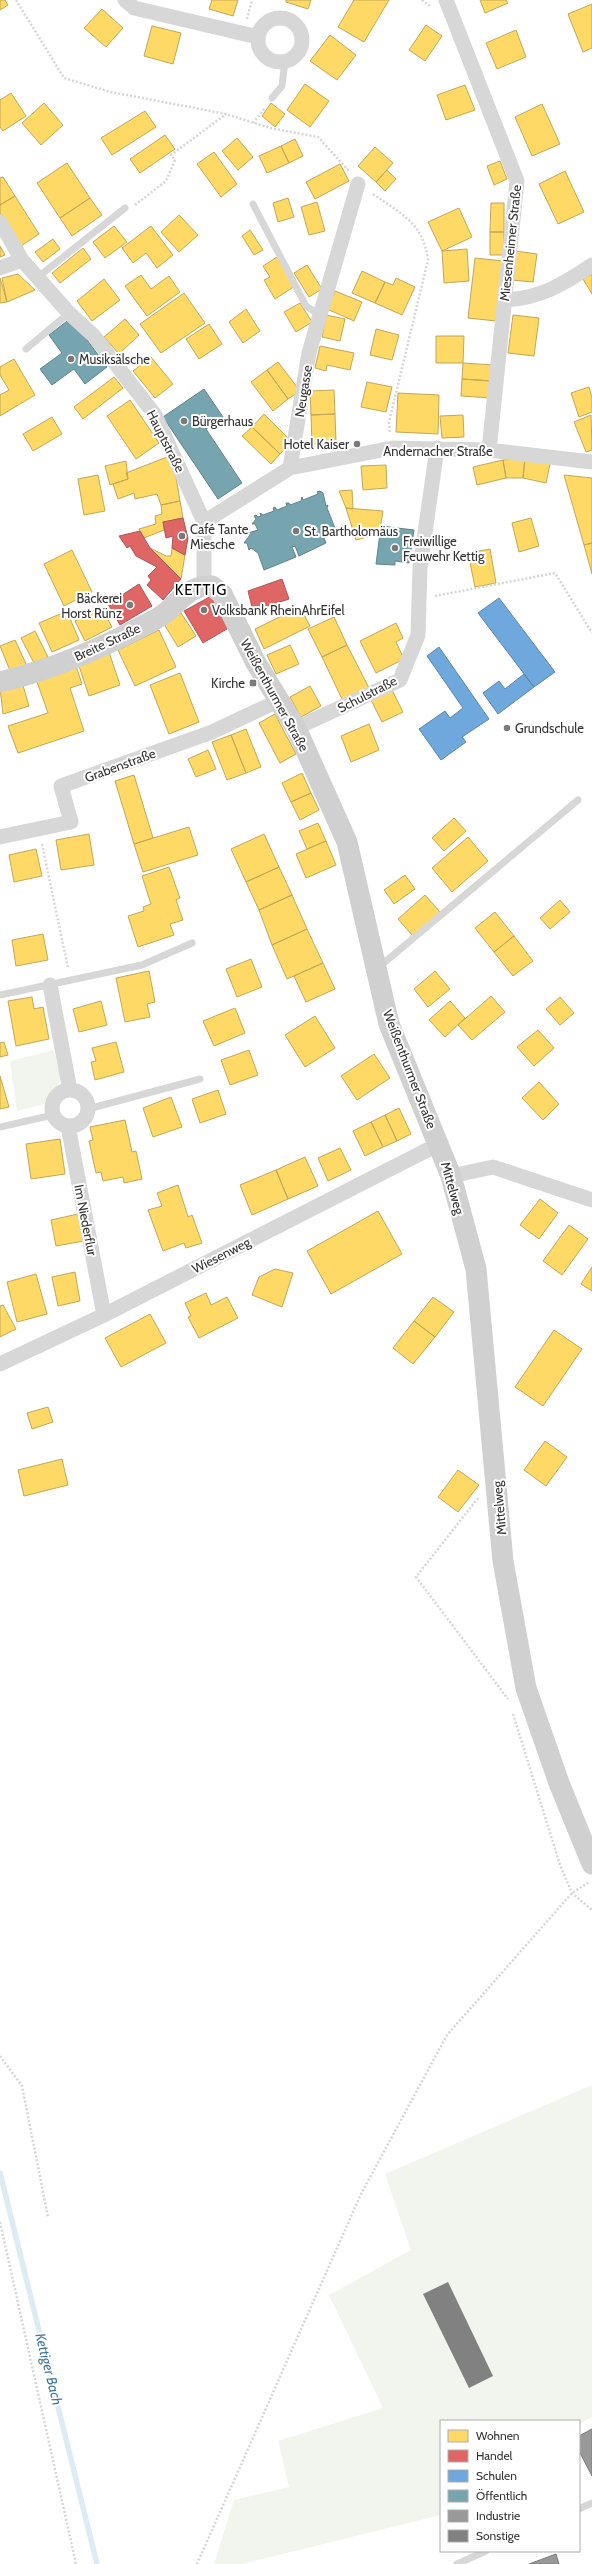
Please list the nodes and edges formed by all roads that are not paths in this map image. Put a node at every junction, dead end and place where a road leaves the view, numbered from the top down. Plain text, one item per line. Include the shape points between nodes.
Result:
1 (125, 0) edge
2 (446, 0) edge
3 (258, 37) junction
4 (285, 61) junction
5 (272, 98) road end
6 (358, 184) road end
7 (253, 204) dead end
8 (125, 208) road end
9 (0, 222) edge
10 (22, 260) junction
11 (592, 265) edge
12 (0, 268) edge
13 (38, 277) junction
14 (504, 300) junction
15 (69, 313) junction
16 (321, 315) junction
17 (26, 349) dead end
18 (437, 448) junction
19 (489, 450) junction
20 (592, 462) edge
21 (290, 468) junction
22 (204, 522) junction
23 (204, 585) junction
24 (0, 682) edge
25 (278, 700) junction
26 (296, 728) junction
27 (578, 800) dead end
28 (0, 837) edge
29 (192, 943) dead end
30 (375, 970) junction
31 (50, 985) junction
32 (0, 995) edge
33 (200, 1079) dead end
34 (70, 1090) junction
35 (88, 1109) junction
36 (53, 1115) junction
37 (68, 1126) junction
38 (0, 1127) edge
39 (439, 1144) junction
40 (451, 1176) junction
41 (592, 1200) edge
42 (104, 1315) junction
43 (0, 1364) edge
44 (592, 1864) edge
45 (592, 2503) edge
46 (580, 2508) edge
47 (484, 2552) edge
48 (457, 2564) edge

1 - 3 street via 134,8
2 - 14 street, Miesenheimer Straße via 517,181
3 - 4 street via 258,44 265,56 271,60
3 - 4 street via 260,30 271,20 278,18 292,22 302,40 297,54
4 - 5 lane via 282,86
6 - 16 street, Neugasse
7 - 16 lane via 306,306
8 - 13 lane
9 - 10 street, Hauptstraße
10 - 12 street
10 - 13 street, Hauptstraße
11 - 14 street via 562,286 524,299
13 - 15 street, Hauptstraße
14 - 19 street, Miesenheimer Straße
15 - 17 lane
15 - 22 street, Hauptstraße via 94,336 155,415
16 - 21 street, Neugasse via 310,353
18 - 19 street, Andernacher Straße
18 - 21 street, Andernacher Straße via 392,448
18 - 26 street, Schulstraße via 420,568 418,635 400,680
19 - 20 street, Andernacher Straße
21 - 22 street, Andernacher Straße
22 - 23 street
23 - 24 street, Breite Straße via 188,592 158,618 85,655
23 - 25 street, Weißenthurmer Straße via 216,588 222,594 256,663
25 - 26 street, Weißenthurmer Straße
25 - 28 street, Grabenstraße via 212,732 61,786 70,822
26 - 30 street, Weißenthurmer Straße via 347,842
27 - 30 lane
29 - 31 lane via 142,965
30 - 39 street, Weißenthurmer Straße via 390,1024
31 - 32 lane
31 - 34 street
33 - 35 lane
34 - 35 street via 83,1095
34 - 36 street via 58,1095 54,1100
35 - 37 street via 83,1121
36 - 37 street
36 - 38 lane
37 - 42 street, Im Niederflur
39 - 40 street, Mittelweg
39 - 42 street, Wiesenweg
40 - 41 street via 493,1167
40 - 44 street, Mittelweg via 476,1270 503,1561 526,1688 559,1783
42 - 43 street, Wiesenweg
45 - 46 lane
47 - 48 lane

